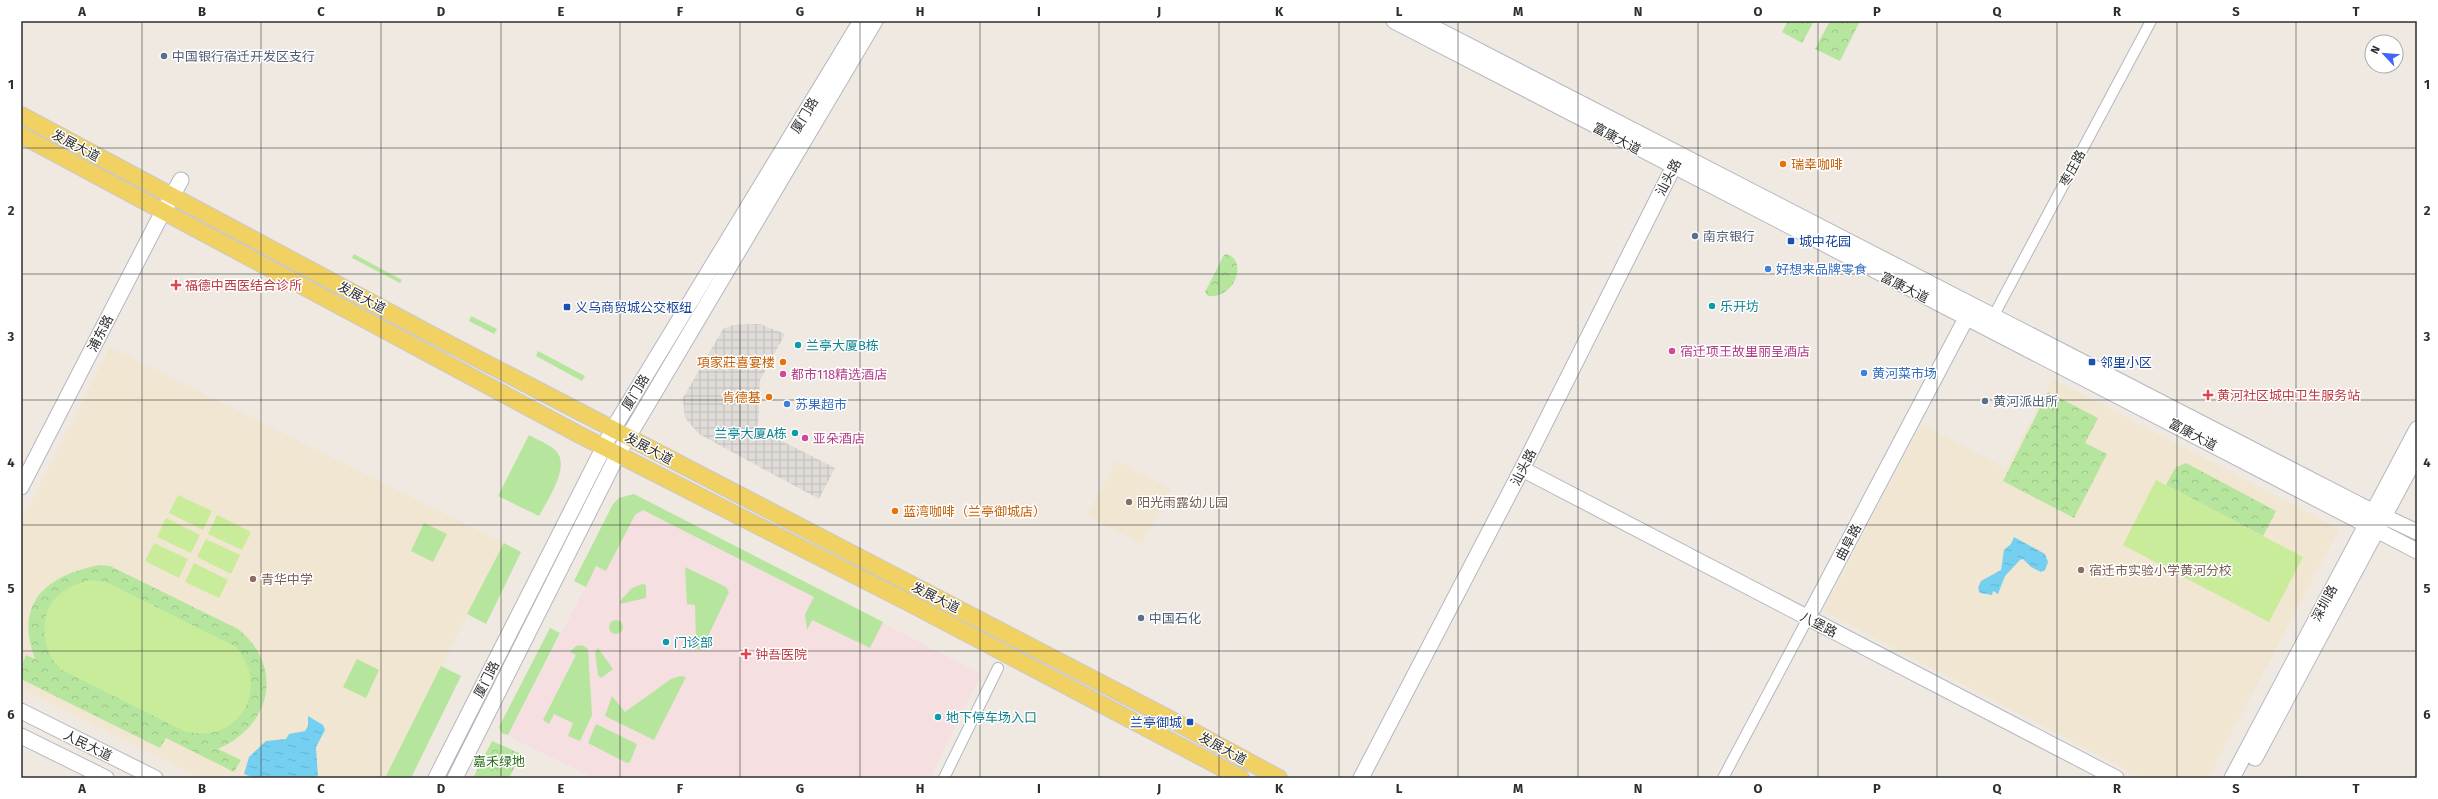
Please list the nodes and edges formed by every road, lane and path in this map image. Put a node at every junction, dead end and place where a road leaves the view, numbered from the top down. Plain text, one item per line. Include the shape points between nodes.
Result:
1 (861, 21) edge
2 (875, 21) edge
3 (1394, 21) edge
4 (1422, 21) edge
5 (2151, 21) edge
6 (21, 115) edge
7 (21, 135) edge
8 (1685, 156) junction
9 (1678, 170) junction
10 (181, 180) dead end
11 (172, 196) junction
12 (163, 211) junction
13 (1970, 312) junction
14 (1994, 315) junction
15 (613, 428) junction
16 (2417, 429) edge
17 (628, 437) junction
18 (603, 447) junction
19 (618, 454) junction
20 (2417, 455) edge
21 (1525, 471) junction
22 (21, 487) edge
23 (2378, 514) junction
24 (2371, 528) junction
25 (2417, 532) edge
26 (2417, 551) edge
27 (1808, 618) junction
28 (998, 668) dead end
29 (21, 711) edge
30 (21, 736) edge
31 (106, 778) edge
32 (155, 778) edge
33 (436, 778) edge
34 (455, 778) edge
35 (944, 778) edge
36 (1241, 778) edge
37 (1279, 778) edge
38 (1361, 778) edge
39 (1372, 778) edge
40 (1723, 778) edge
41 (2116, 778) edge
42 (2232, 778) edge
43 (2244, 778) edge

1 - 15 street, 厦门路
2 - 17 street, 厦门路
3 - 9 street, 富康大道
4 - 8 street, 富康大道
5 - 14 street, 枣庄路
6 - 11 main road, 发展大道
7 - 12 main road, 发展大道
8 - 9 street, 汕头路
8 - 13 street, 富康大道
9 - 13 street, 富康大道
9 - 21 street, 汕头路
10 - 11 street, 浦东路
11 - 12 street, 浦东路
11 - 15 main road, 发展大道
12 - 18 main road, 发展大道
12 - 22 street, 浦东路
13 - 14 street, 富康大道
13 - 24 street, 富康大道
13 - 27 street, 曲阜路
14 - 23 street, 富康大道
15 - 17 main road, 发展大道
15 - 18 street, 厦门路
16 - 23 street, 深圳路
17 - 19 street, 厦门路
17 - 37 main road, 发展大道
18 - 19 main road, 发展大道
18 - 33 street, 厦门路
19 - 34 street, 厦门路
19 - 36 main road, 发展大道 via 915,606
20 - 23 street, 深圳路
21 - 27 street, 八堡路
21 - 38 street, 汕头路
21 - 39 street, 汕头路
23 - 24 street, 深圳路
23 - 25 street, 富康大道
24 - 26 street, 富康大道
24 - 42 street, 深圳路
24 - 43 street, 深圳路
27 - 40 street, 曲阜路
27 - 41 street, 八堡路
28 - 35 street
29 - 32 street, 人民大道
30 - 31 street, 人民大道

